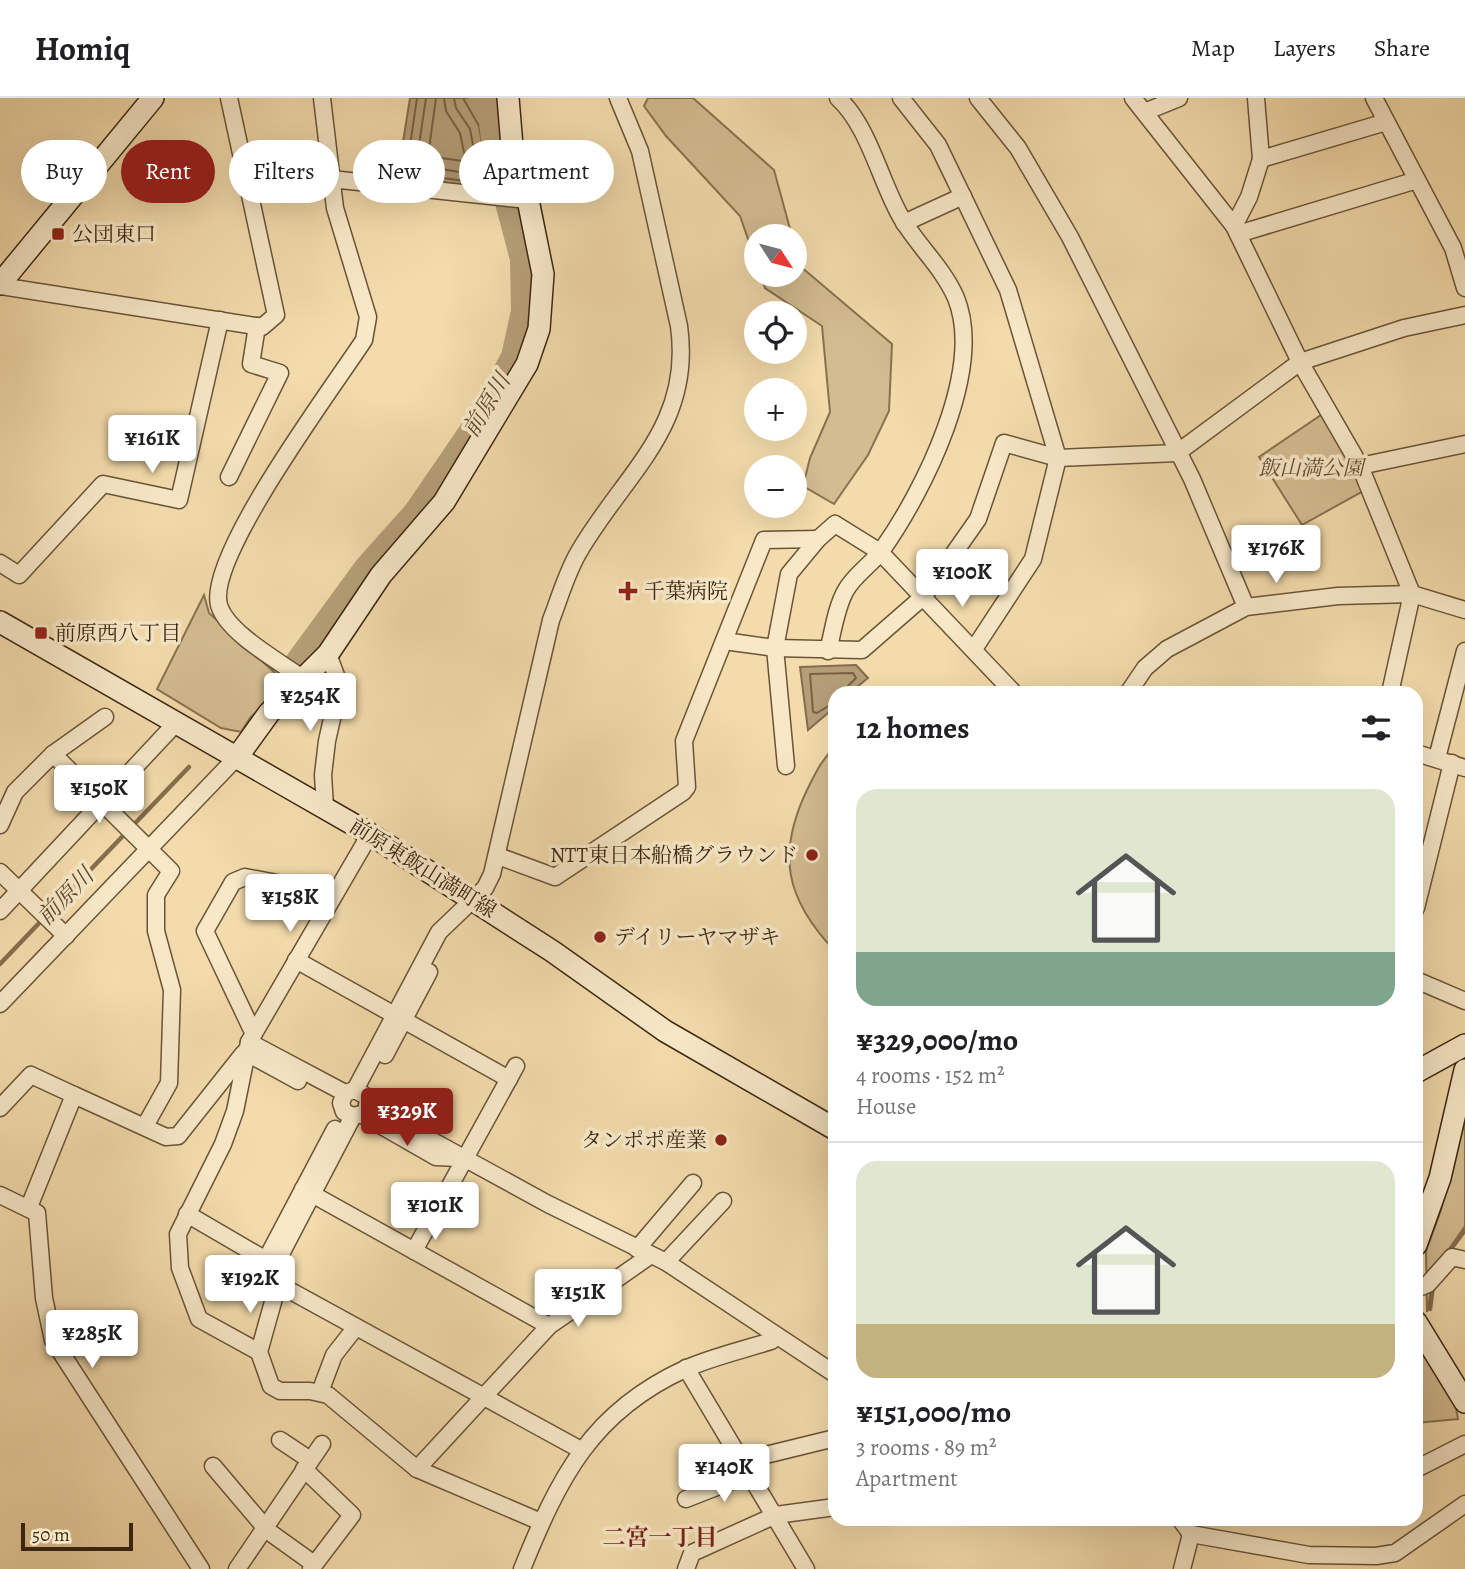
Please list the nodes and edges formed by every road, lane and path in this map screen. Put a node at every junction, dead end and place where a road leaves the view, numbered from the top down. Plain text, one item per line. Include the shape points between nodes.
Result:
1 (153, 98) edge
2 (229, 98) edge
3 (322, 98) edge
4 (508, 98) edge
5 (618, 98) edge
6 (838, 98) edge
7 (901, 98) edge
8 (978, 98) edge
9 (1133, 98) edge
10 (1179, 98) edge
11 (1258, 98) edge
12 (1374, 98) edge
13 (1147, 111) junction
14 (1386, 122) junction
15 (327, 140) edge
16 (512, 140) edge
17 (1261, 159) junction
18 (339, 180) edge
19 (1417, 180) junction
20 (459, 193) edge
21 (963, 196) junction
22 (334, 203) edge
23 (528, 203) edge
24 (904, 223) junction
25 (1236, 230) junction
26 (0, 285) edge
27 (1465, 288) edge
28 (1465, 315) edge
29 (220, 320) junction
30 (257, 326) junction
31 (1300, 362) junction
32 (1465, 444) edge
33 (1177, 453) junction
34 (1058, 458) junction
35 (1360, 466) junction
36 (229, 477) dead end
37 (818, 539) junction
38 (880, 552) junction
39 (0, 563) edge
40 (1412, 594) junction
41 (924, 596) junction
42 (1246, 607) junction
43 (1465, 610) edge
44 (0, 622) edge
45 (724, 640) junction
46 (775, 648) junction
47 (974, 649) junction
48 (828, 651) junction
49 (1465, 651) edge
50 (328, 654) junction
51 (302, 678) junction
52 (1008, 686) edge
53 (1133, 686) edge
54 (1392, 686) edge
55 (105, 717) dead end
56 (177, 722) junction
57 (52, 754) junction
58 (1423, 755) edge
59 (238, 756) junction
60 (1451, 763) edge
61 (786, 766) dead end
62 (103, 804) junction
63 (325, 807) junction
64 (0, 825) edge
65 (370, 834) junction
66 (148, 849) junction
67 (498, 856) junction
68 (0, 872) edge
69 (1423, 879) edge
70 (20, 891) junction
71 (334, 894) junction
72 (473, 898) junction
73 (0, 911) edge
74 (66, 936) junction
75 (296, 960) junction
76 (1423, 983) edge
77 (1465, 1001) edge
78 (0, 1004) edge
79 (399, 1017) junction
80 (250, 1042) junction
81 (1465, 1045) edge
82 (1423, 1068) edge
83 (1465, 1070) edge
84 (74, 1095) junction
85 (354, 1104) junction
86 (0, 1108) edge
87 (828, 1125) edge
88 (145, 1126) junction
89 (465, 1158) junction
90 (693, 1183) dead end
91 (308, 1192) junction
92 (0, 1195) edge
93 (723, 1201) dead end
94 (29, 1207) junction
95 (187, 1214) junction
96 (1423, 1225) edge
97 (414, 1251) junction
98 (644, 1252) junction
99 (1465, 1261) edge
100 (666, 1262) junction
101 (272, 1272) junction
102 (1423, 1286) edge
103 (549, 1326) junction
104 (356, 1327) junction
105 (1423, 1333) edge
106 (776, 1336) junction
107 (258, 1352) junction
108 (686, 1368) junction
109 (828, 1369) edge
110 (320, 1392) junction
111 (487, 1396) junction
112 (1464, 1397) edge
113 (280, 1440) dead end
114 (828, 1440) edge
115 (321, 1444) dead end
116 (1465, 1444) edge
117 (580, 1450) junction
118 (307, 1465) junction
119 (1423, 1465) edge
120 (213, 1466) dead end
121 (745, 1468) junction
122 (417, 1469) junction
123 (686, 1499) dead end
124 (1465, 1504) edge
125 (828, 1508) edge
126 (776, 1515) junction
127 (541, 1522) junction
128 (1185, 1526) edge
129 (265, 1527) junction
130 (1191, 1534) junction
131 (1308, 1562) edge
132 (1375, 1562) edge
133 (312, 1567) edge
134 (201, 1569) edge
135 (237, 1569) edge
136 (522, 1569) edge
137 (686, 1569) edge
138 (806, 1569) edge
139 (1182, 1569) edge

1 - 26 street
2 - 30 street via 276,315
3 - 15 street
4 - 16 street
5 - 67 street via 640,151 679,326 682,368 668,421 580,551 563,589 541,662
6 - 24 street via 869,147
7 - 21 street via 939,145
8 - 33 street via 1046,191
9 - 13 street
10 - 13 street
11 - 17 street
12 - 14 street
13 - 25 street
14 - 17 street
14 - 19 street
17 - 25 street
18 - 20 street
19 - 25 street
19 - 27 street via 1453,248
21 - 24 street
21 - 34 street via 1007,290
22 - 51 street via 368,317 364,340 246,521 220,574 219,604 232,628
23 - 50 street via 543,274 539,329 527,364 444,502 381,575
24 - 38 street via 926,247 956,298 964,353 947,421 931,460
25 - 31 street
26 - 29 street
28 - 31 street via 1404,328
29 - 30 street
29 - 39 street via 179,500 103,484 19,575
30 - 36 street via 251,364 280,373
31 - 33 street
31 - 35 street
32 - 35 street
33 - 34 street
33 - 42 street via 1216,530
34 - 41 street via 1004,443 978,519
34 - 47 street via 1033,559
35 - 40 street
37 - 38 street via 835,524
37 - 45 street via 764,540
37 - 46 street via 789,574
38 - 41 street
38 - 48 street via 846,590
40 - 42 street via 1338,596
40 - 43 street
40 - 54 street
41 - 47 street
41 - 48 street via 862,650
42 - 53 street via 1167,649
44 - 56 street, 前原東飯山満町線
45 - 46 street
45 - 67 street via 684,741 687,787 683,792 555,877
46 - 48 street
46 - 61 street
47 - 52 street
49 - 60 street
50 - 51 street
50 - 63 street via 338,692 323,775
51 - 59 street
55 - 57 street
56 - 59 street, 前原東飯山満町線
56 - 62 street
57 - 62 street
57 - 64 street via 15,792
58 - 60 street
59 - 63 street, 前原東飯山満町線
59 - 66 street
60 - 69 street
62 - 66 street
62 - 70 street
63 - 65 street, 前原東飯山満町線
65 - 71 street
65 - 72 street, 前原東飯山満町線
66 - 74 street
66 - 88 street via 171,871 156,895 156,931 172,990 169,1083
67 - 72 street via 485,888
68 - 70 street
70 - 73 street
70 - 74 street
71 - 75 street
71 - 80 street via 245,877 233,883 205,931 251,1028
72 - 79 street via 439,932
72 - 87 street, 前原東飯山満町線 via 665,1031
74 - 78 street
75 - 79 street
75 - 80 street
76 - 77 street
79 - 85 street
79 - 89 street via 512,1072
80 - 85 street
80 - 88 street via 178,1136 166,1137
80 - 95 street via 223,1144
81 - 82 street
83 - 96 street via 1440,1178
84 - 86 street via 31,1075
84 - 88 street
84 - 94 street
85 - 89 street
85 - 91 street
89 - 97 street
89 - 98 street
90 - 98 street
91 - 97 street
91 - 101 street
92 - 94 street
93 - 100 street
94 - 134 street via 37,1213 53,1340
95 - 101 street
95 - 107 street via 178,1234 177,1254 199,1319
97 - 103 street
98 - 100 street
98 - 103 street
99 - 102 street via 1452,1257
100 - 106 street
101 - 104 street
101 - 107 street
103 - 111 street
104 - 110 street via 334,1355
104 - 111 street
105 - 112 street
106 - 108 street
106 - 109 street
107 - 110 street via 271,1386 280,1391
108 - 117 street via 632,1398
108 - 121 street
110 - 122 street
111 - 117 street
111 - 122 street
113 - 118 street
114 - 121 street
115 - 118 street
116 - 119 street
117 - 127 street
118 - 129 street
118 - 133 street via 352,1515
120 - 129 street
121 - 123 street
121 - 126 street
122 - 127 street
124 - 132 street
125 - 126 street
126 - 137 street via 692,1553
126 - 138 street
127 - 136 street
128 - 130 street
129 - 133 street
129 - 135 street
130 - 131 street
130 - 139 street
131 - 132 street

